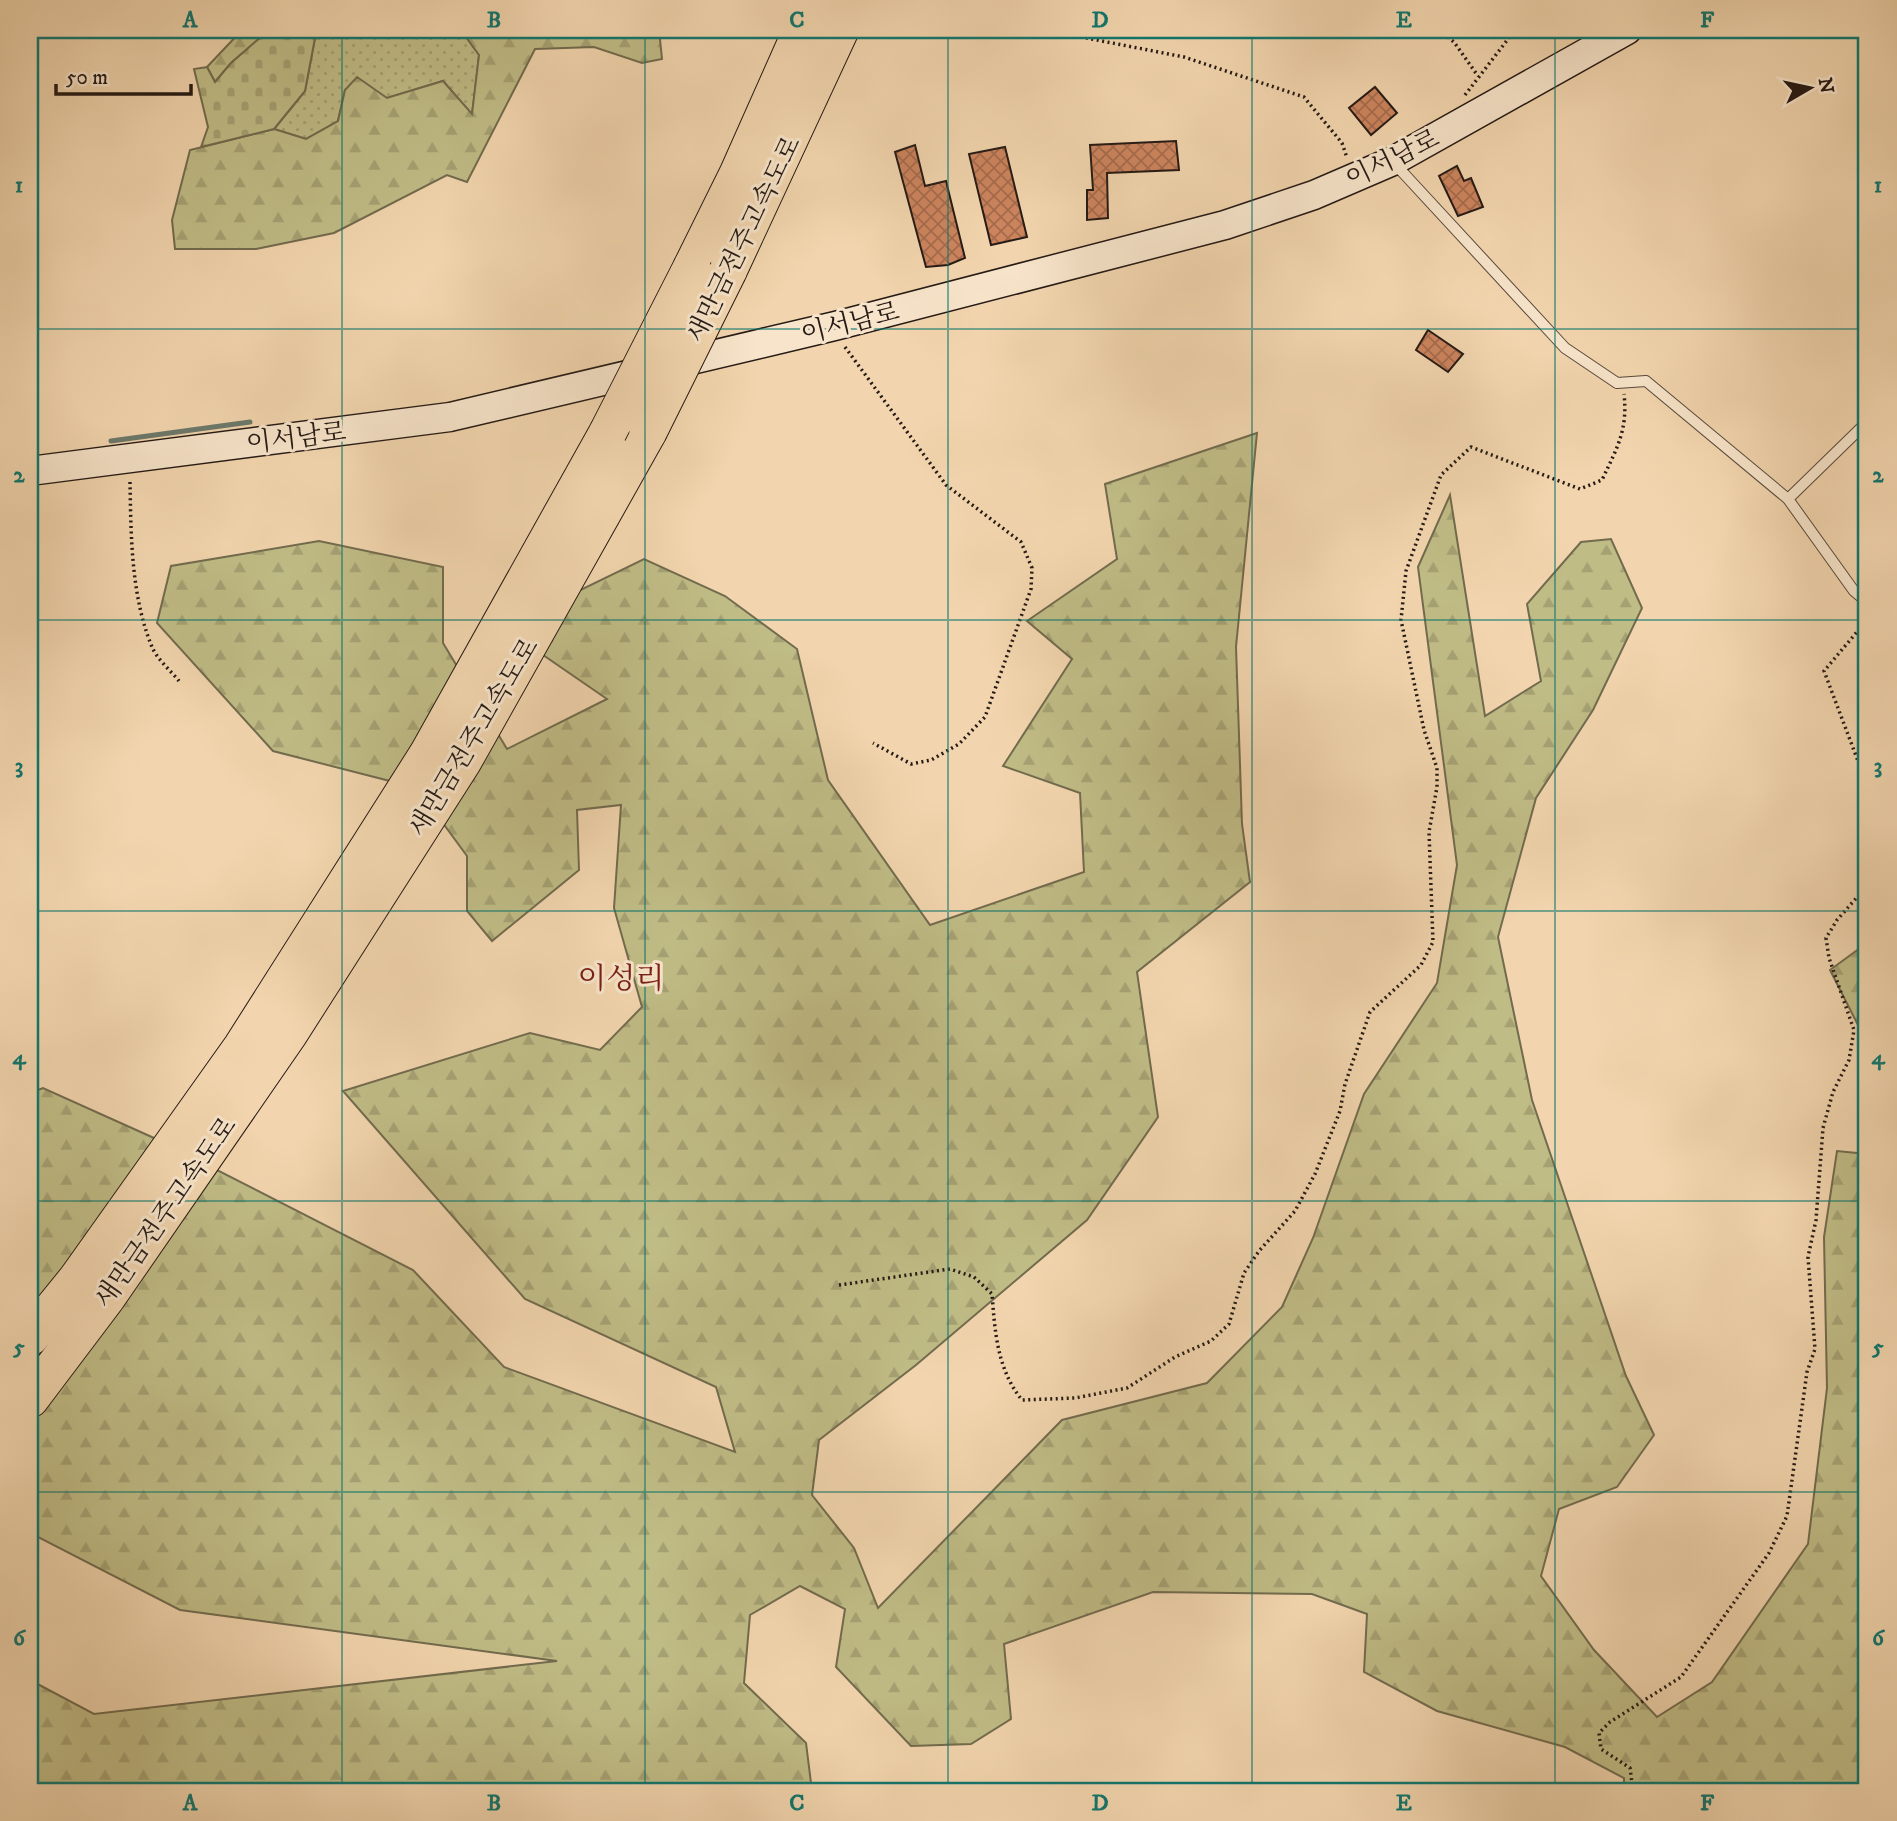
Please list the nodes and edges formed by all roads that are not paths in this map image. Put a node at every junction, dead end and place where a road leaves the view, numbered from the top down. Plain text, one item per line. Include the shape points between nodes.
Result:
1 (803, 30) edge
2 (840, 30) edge
3 (1627, 30) edge
4 (1393, 161) junction
5 (710, 269) junction
6 (1867, 422) edge
7 (32, 474) edge
8 (1788, 499) junction
9 (1867, 602) edge
10 (30, 1337) edge
11 (30, 1399) edge

1 - 5 highway, 새만금전주고속도로 via 738,174
2 - 5 highway, 새만금전주고속도로
3 - 4 main road, 이서남로
4 - 7 main road, 이서남로 via 1225,225 835,326 450,417
4 - 8 lane via 1565,348 1617,383 1646,380
5 - 10 highway, 새만금전주고속도로, bridge via 608,432 428,754 242,1047 77,1279
5 - 11 highway, 새만금전주고속도로, bridge via 648,432 470,749 288,1035 107,1297
6 - 8 lane
8 - 9 lane via 1854,591

